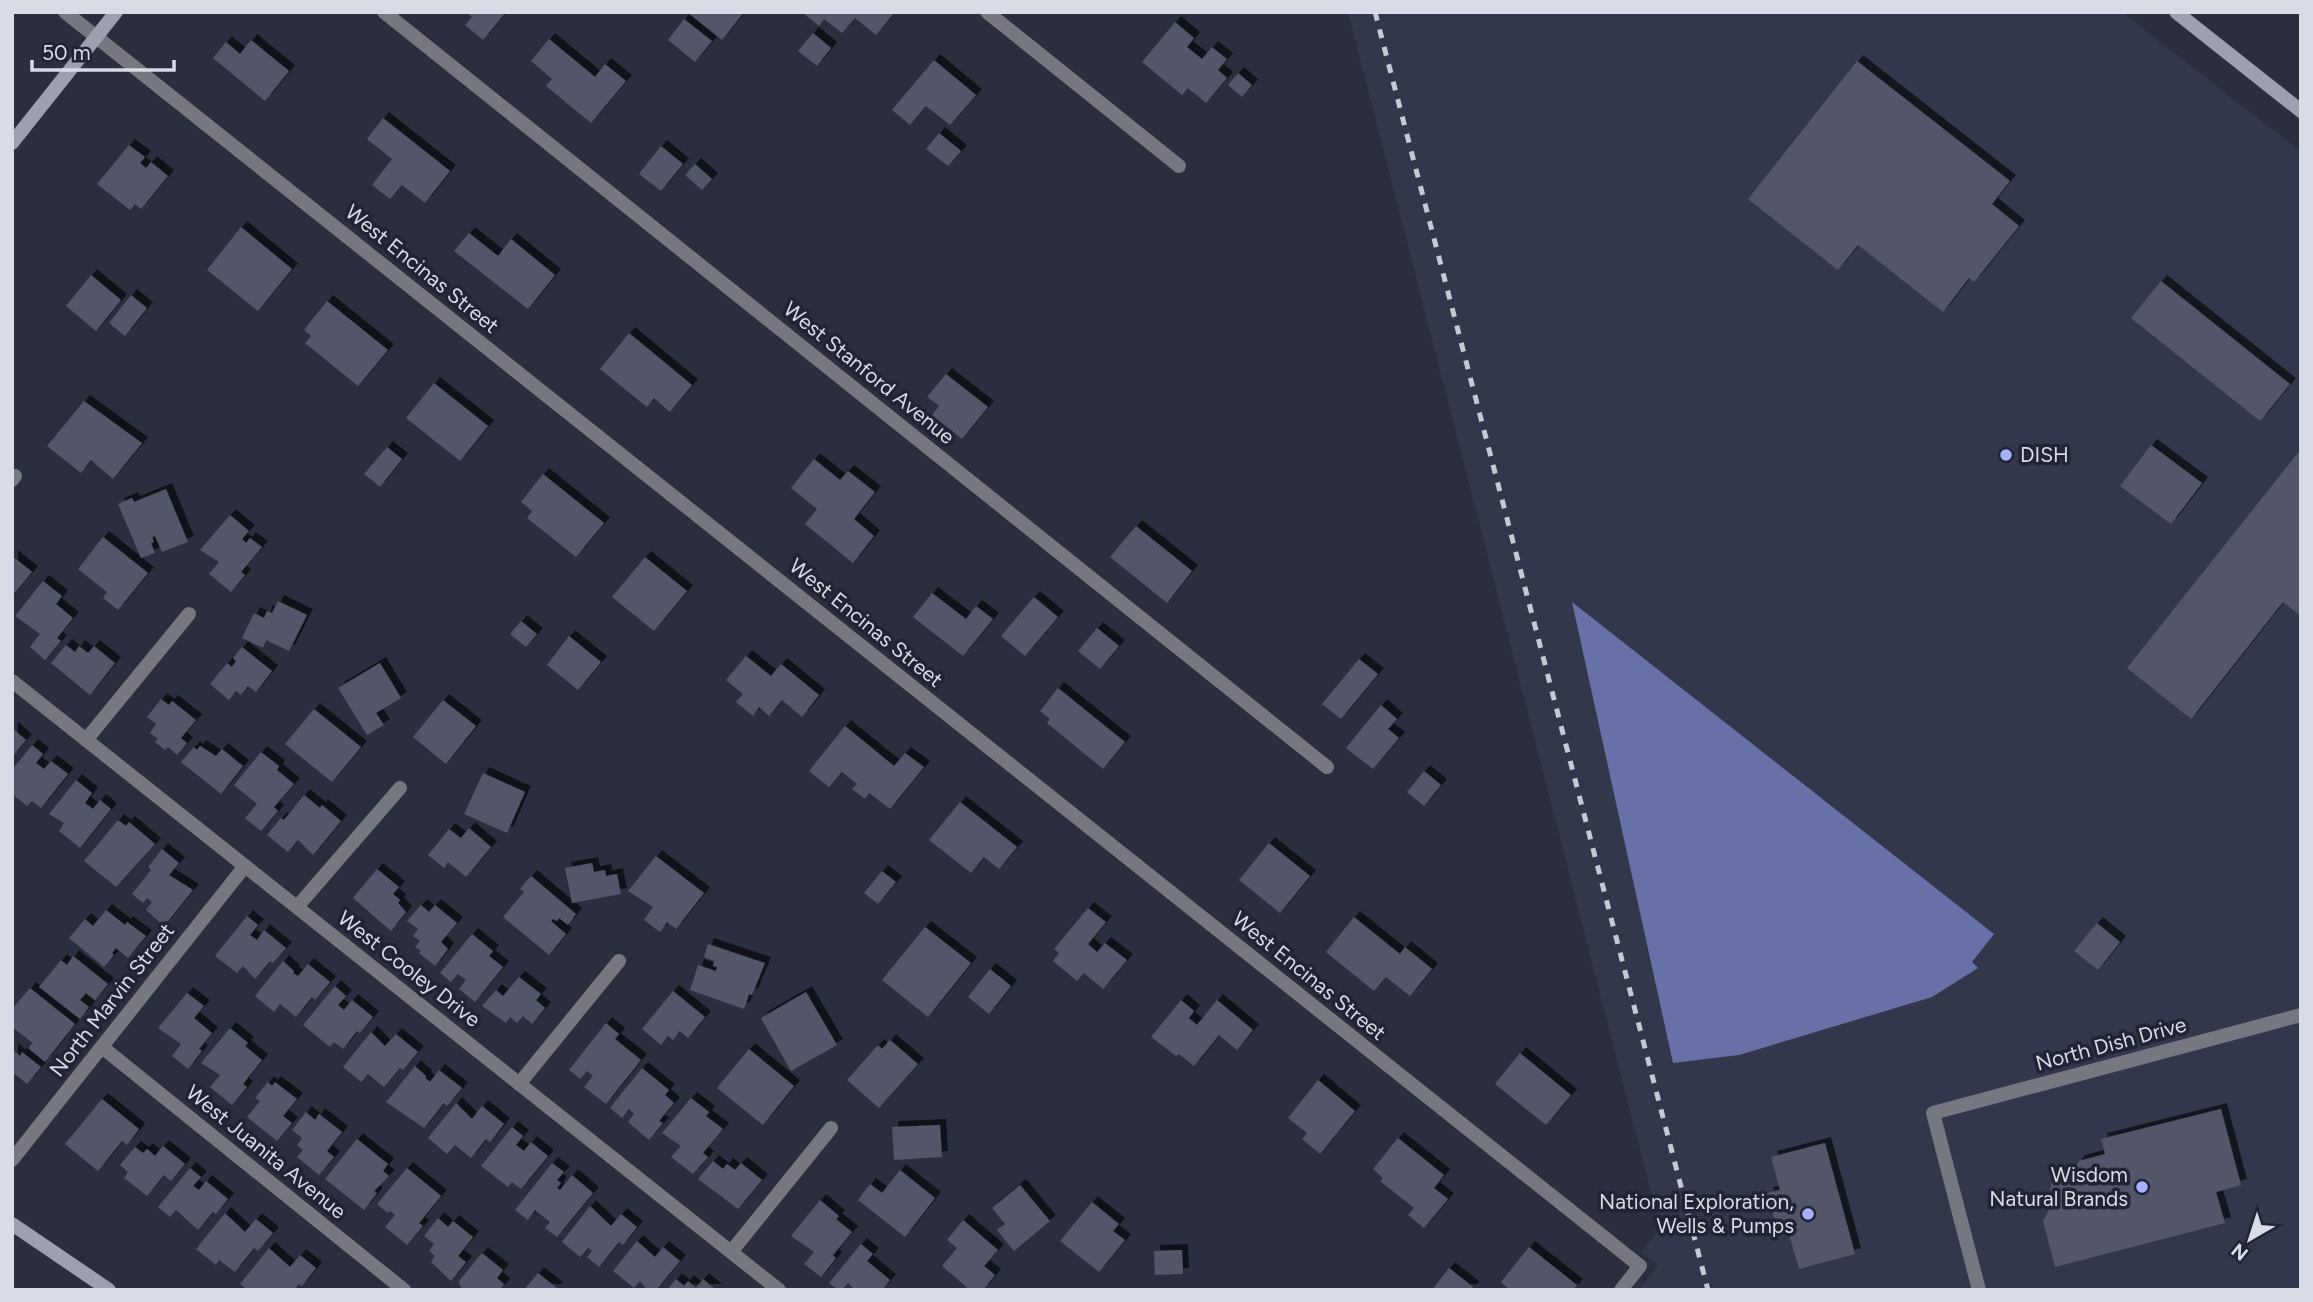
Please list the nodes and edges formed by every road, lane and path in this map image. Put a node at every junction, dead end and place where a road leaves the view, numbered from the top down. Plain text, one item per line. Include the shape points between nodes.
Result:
1 (65, 12) edge
2 (116, 12) edge
3 (384, 12) edge
4 (987, 12) edge
5 (2176, 12) edge
6 (97, 37) junction
7 (2301, 111) edge
8 (12, 143) edge
9 (1178, 166) dead end
10 (189, 614) dead end
11 (12, 681) edge
12 (86, 740) junction
13 (1327, 767) dead end
14 (400, 788) dead end
15 (245, 866) junction
16 (297, 907) junction
17 (619, 961) dead end
18 (2301, 1015) edge
19 (102, 1047) junction
20 (519, 1084) junction
21 (831, 1128) dead end
22 (12, 1160) edge
23 (12, 1224) edge
24 (731, 1252) junction
25 (109, 1290) edge
26 (404, 1290) edge
27 (779, 1290) edge
28 (1621, 1290) edge
29 (1979, 1290) edge

1 - 6 street, West Encinas Street
2 - 6 main road
3 - 13 street, West Stanford Avenue
4 - 9 street
5 - 7 main road
6 - 8 main road
6 - 28 street, West Encinas Street via 1640,1266
10 - 12 street
11 - 12 street, West Cooley Drive
12 - 15 street, West Cooley Drive
14 - 16 street
15 - 16 street, West Cooley Drive
15 - 19 street, North Marvin Street
16 - 20 street, West Cooley Drive
17 - 20 street
18 - 29 street, North Dish Drive via 1933,1113
19 - 22 street, North Marvin Street
19 - 26 street, West Juanita Avenue
20 - 24 street, West Cooley Drive
21 - 24 street
23 - 25 main road
24 - 27 street, West Cooley Drive

